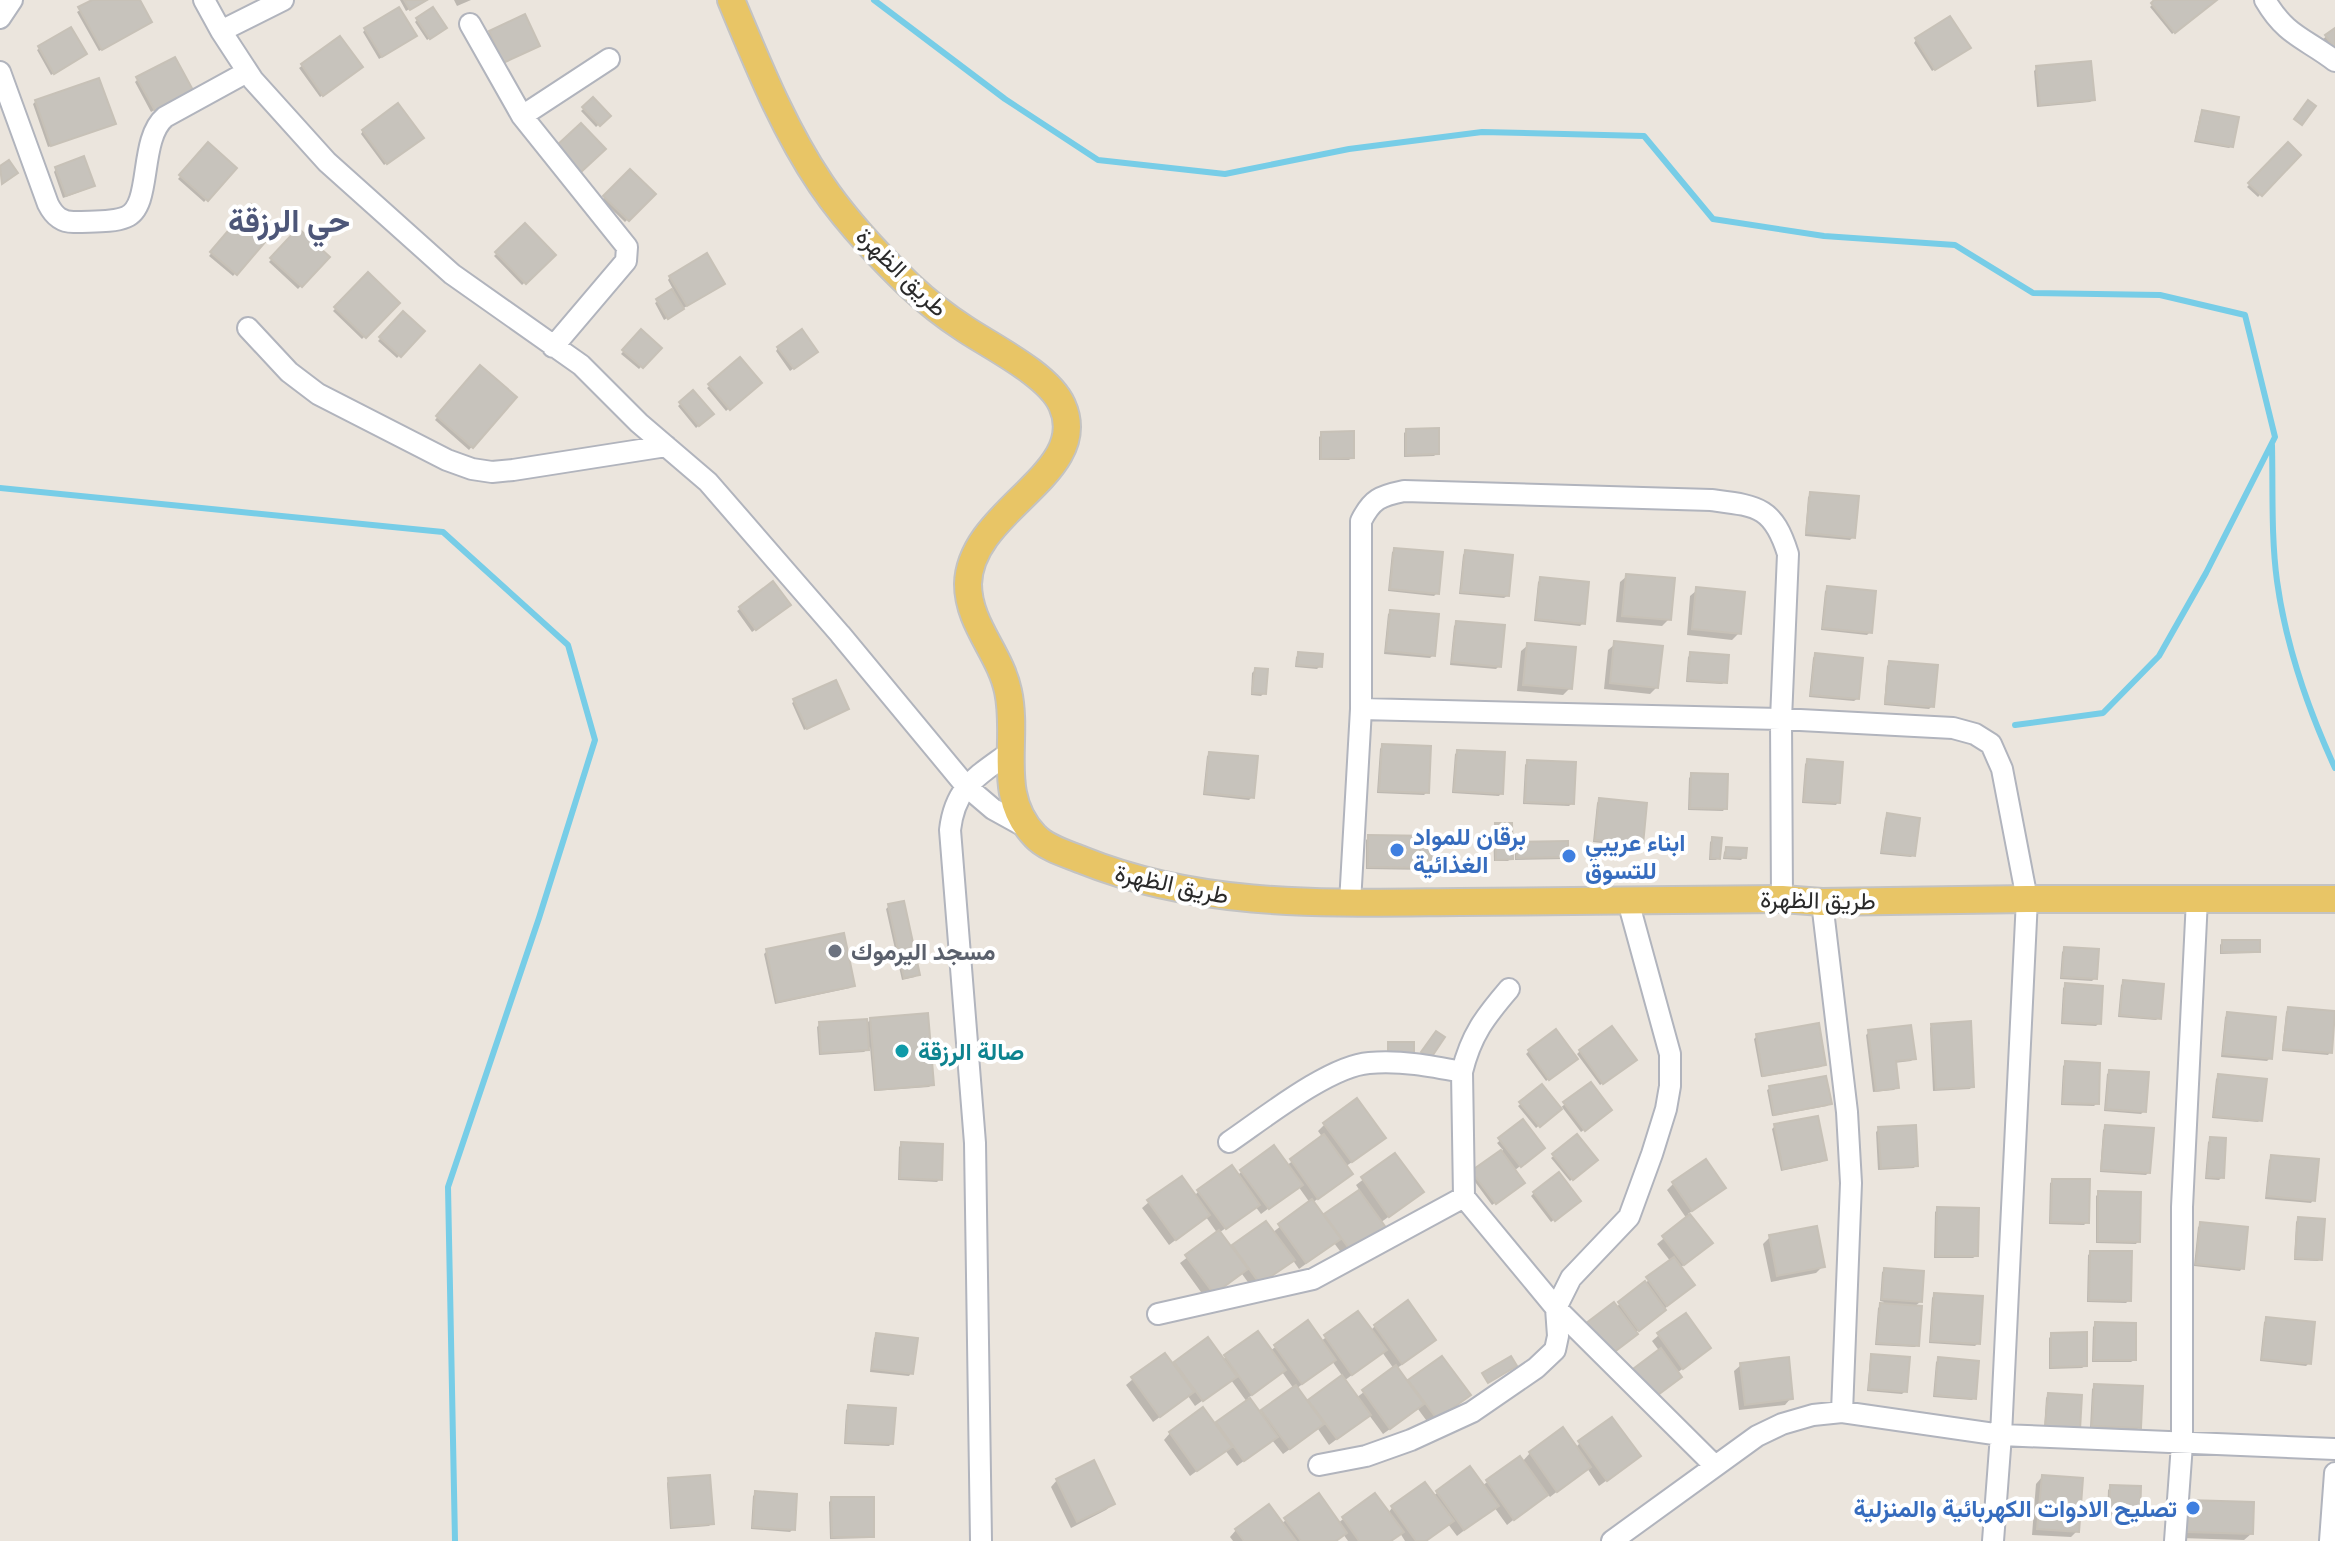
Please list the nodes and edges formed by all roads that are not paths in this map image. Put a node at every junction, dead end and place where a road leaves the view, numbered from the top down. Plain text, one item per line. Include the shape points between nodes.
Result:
1 (12, 0) edge
2 (204, 0) edge
3 (283, 0) edge
4 (731, 0) edge
5 (2265, 0) edge
6 (0, 18) edge
7 (470, 24) dead end
8 (221, 31) junction
9 (609, 59) dead end
10 (2335, 61) edge
11 (0, 72) edge
12 (247, 72) junction
13 (522, 116) junction
14 (248, 328) dead end
15 (553, 347) junction
16 (666, 446) junction
17 (1361, 709) junction
18 (1781, 719) junction
19 (1010, 752) junction
20 (966, 786) junction
21 (1029, 829) junction
22 (1782, 899) junction
23 (2027, 899) junction
24 (2197, 899) junction
25 (2335, 899) edge
26 (1628, 901) junction
27 (1822, 902) junction
28 (1350, 903) junction
29 (1509, 989) dead end
30 (1462, 1072) junction
31 (1229, 1142) dead end
32 (1464, 1197) junction
33 (1556, 1308) junction
34 (1158, 1314) dead end
35 (1842, 1412) junction
36 (2001, 1435) junction
37 (2182, 1444) junction
38 (2335, 1449) edge
39 (1319, 1465) dead end
40 (1715, 1466) junction
41 (2335, 1473) edge
42 (981, 1541) edge
43 (1612, 1541) edge
44 (1993, 1541) edge
45 (2175, 1541) edge
46 (2330, 1541) edge

1 - 6 street
2 - 8 street
3 - 8 street
4 - 19 main road, طريق الظهرة via 773,98 819,182 856,230 912,289 1050,387 1063,405 1066,439 1057,461 987,533 970,570 970,603 1008,689
5 - 10 street via 2292,34
7 - 13 street
8 - 12 street
9 - 13 street
11 - 12 street via 48,204 58,218 70,223 123,219 132,213 157,124
12 - 15 street via 327,162 452,274
13 - 15 street via 627,247 626,261
14 - 16 street via 318,394 472,469 513,470
15 - 16 street via 581,365
16 - 20 street via 757,535
17 - 18 street
17 - 18 street via 1361,521 1369,505 1404,491 1711,500 1748,505 1769,515 1788,554
17 - 28 street
18 - 22 street
18 - 23 street via 1953,728 1991,744 2002,769
19 - 20 street
19 - 21 main road, طريق الظهرة via 1010,785
20 - 21 street
20 - 42 street via 951,814 950,830 975,1143
21 - 28 main road, طريق الظهرة via 1039,841 1069,855 1167,887 1240,899
22 - 26 main road, طريق الظهرة
22 - 27 main road, طريق الظهرة
23 - 24 main road, طريق الظهرة
23 - 27 main road, طريق الظهرة
23 - 36 street
24 - 25 main road, طريق الظهرة
24 - 37 street via 2182,1207
26 - 28 main road, طريق الظهرة
26 - 33 street via 1670,1054 1666,1109 1629,1217 1571,1278
27 - 35 street via 1851,1183
29 - 30 street via 1483,1019
30 - 31 street via 1408,1062 1366,1063 1322,1080
30 - 32 street
32 - 33 street
32 - 34 street via 1313,1279
33 - 39 street via 1555,1350 1472,1412 1366,1456
33 - 40 street
35 - 36 street
35 - 40 street via 1782,1424
36 - 37 street
36 - 44 street
37 - 38 street
37 - 45 street
40 - 43 street
41 - 46 street

